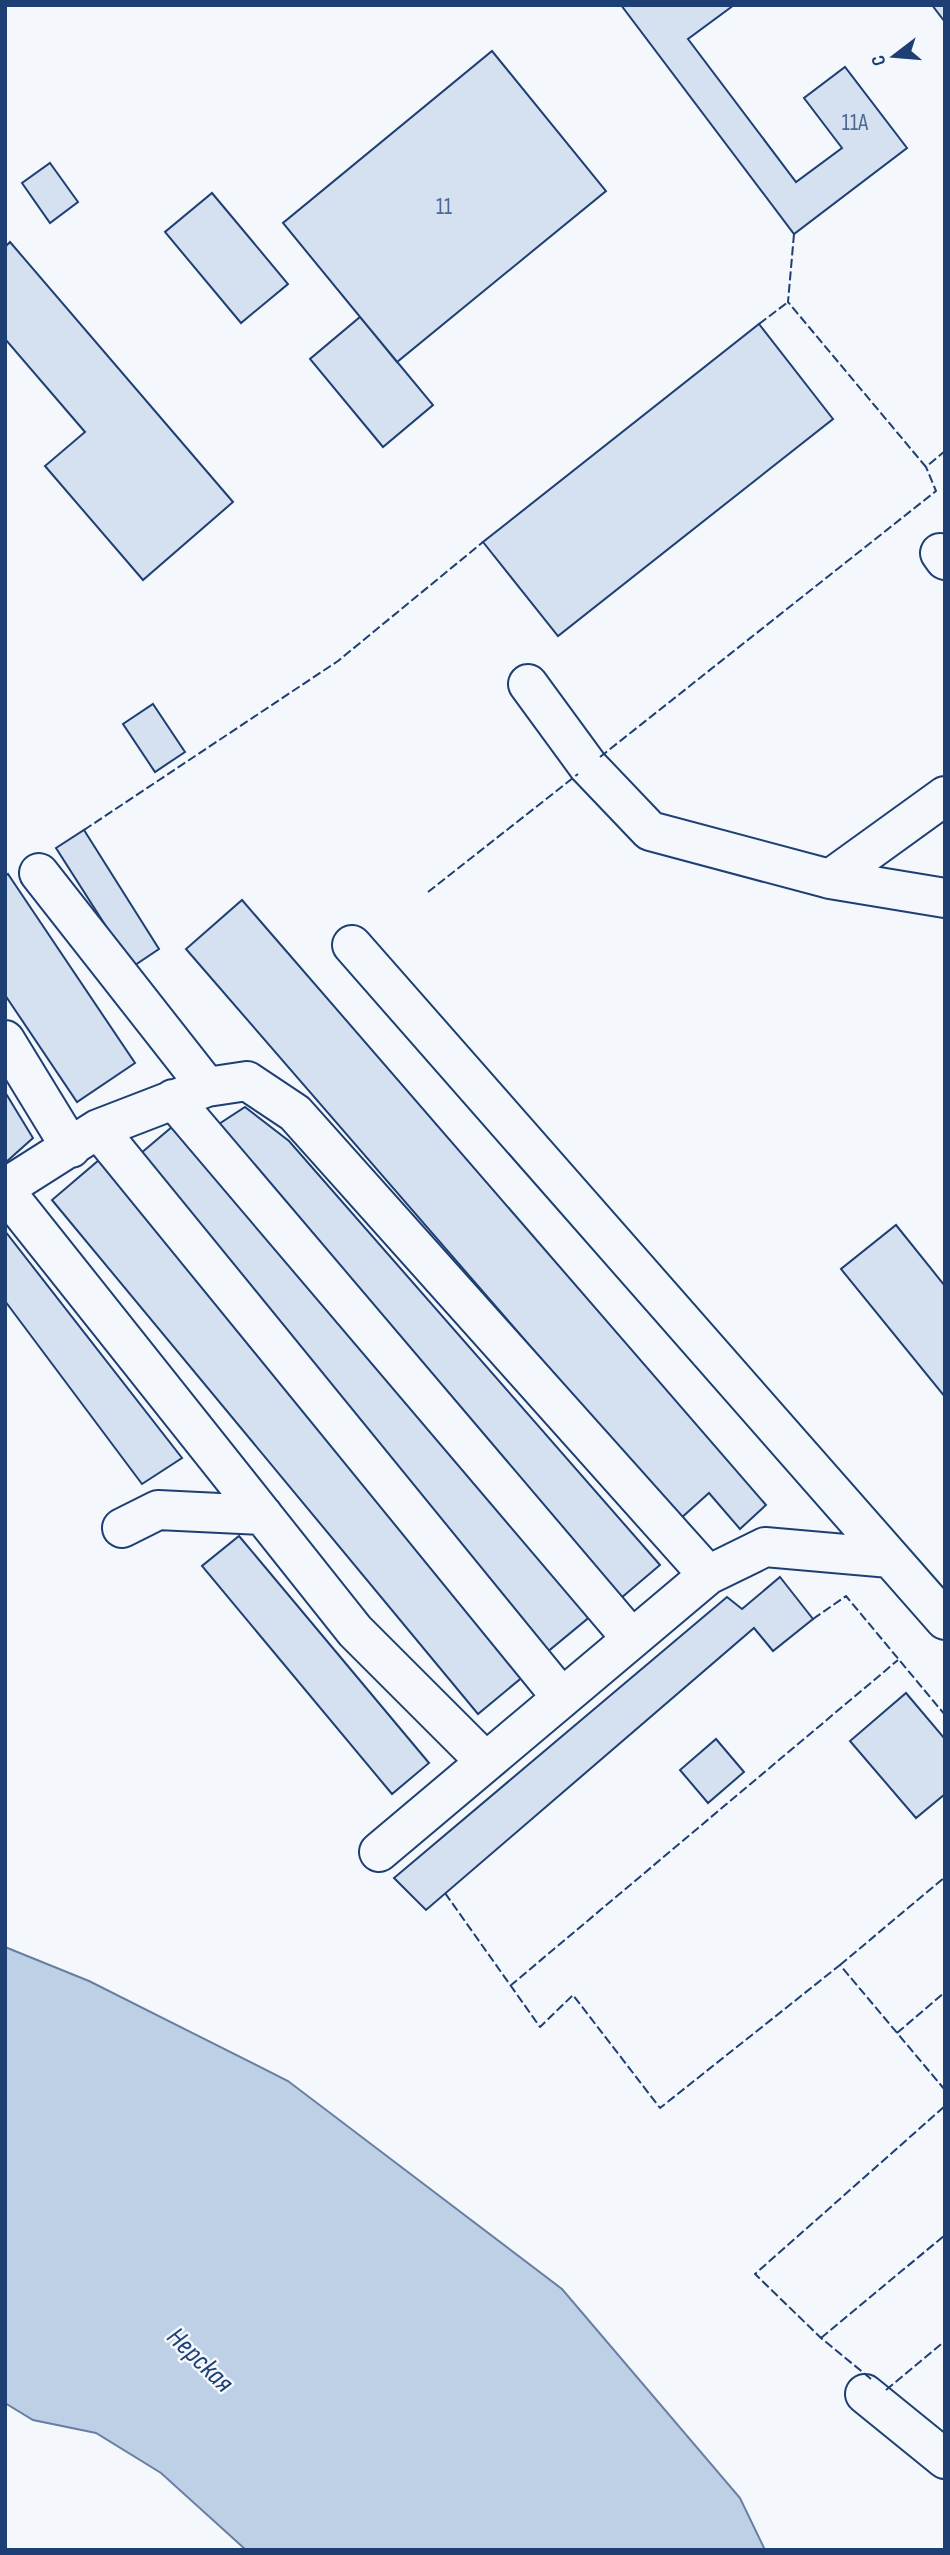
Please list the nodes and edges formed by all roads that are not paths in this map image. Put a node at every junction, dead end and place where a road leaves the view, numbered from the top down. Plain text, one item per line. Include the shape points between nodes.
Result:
1 (528, 684) dead end
2 (945, 796) edge
3 (39, 873) dead end
4 (830, 879) junction
5 (945, 898) edge
6 (352, 945) dead end
7 (5, 1040) edge
8 (190, 1093) junction
9 (84, 1138) junction
10 (5, 1190) edge
11 (262, 1515) junction
12 (122, 1528) dead end
13 (890, 1558) junction
14 (708, 1575) junction
15 (945, 1620) edge
16 (632, 1639) junction
17 (562, 1698) junction
18 (486, 1762) junction
19 (379, 1852) dead end
20 (865, 2394) dead end
21 (945, 2459) edge

1 - 4 lane via 588,766 650,831
2 - 4 lane
3 - 8 lane
4 - 5 lane
6 - 13 lane
7 - 9 lane
8 - 9 lane
8 - 14 lane via 247,1081 296,1112
8 - 16 lane
9 - 10 lane
9 - 17 lane
10 - 11 lane
11 - 12 lane via 158,1510
11 - 18 lane via 355,1631
13 - 14 lane via 765,1547
13 - 15 lane
14 - 16 lane
16 - 17 lane
17 - 18 lane
18 - 19 lane
20 - 21 lane

